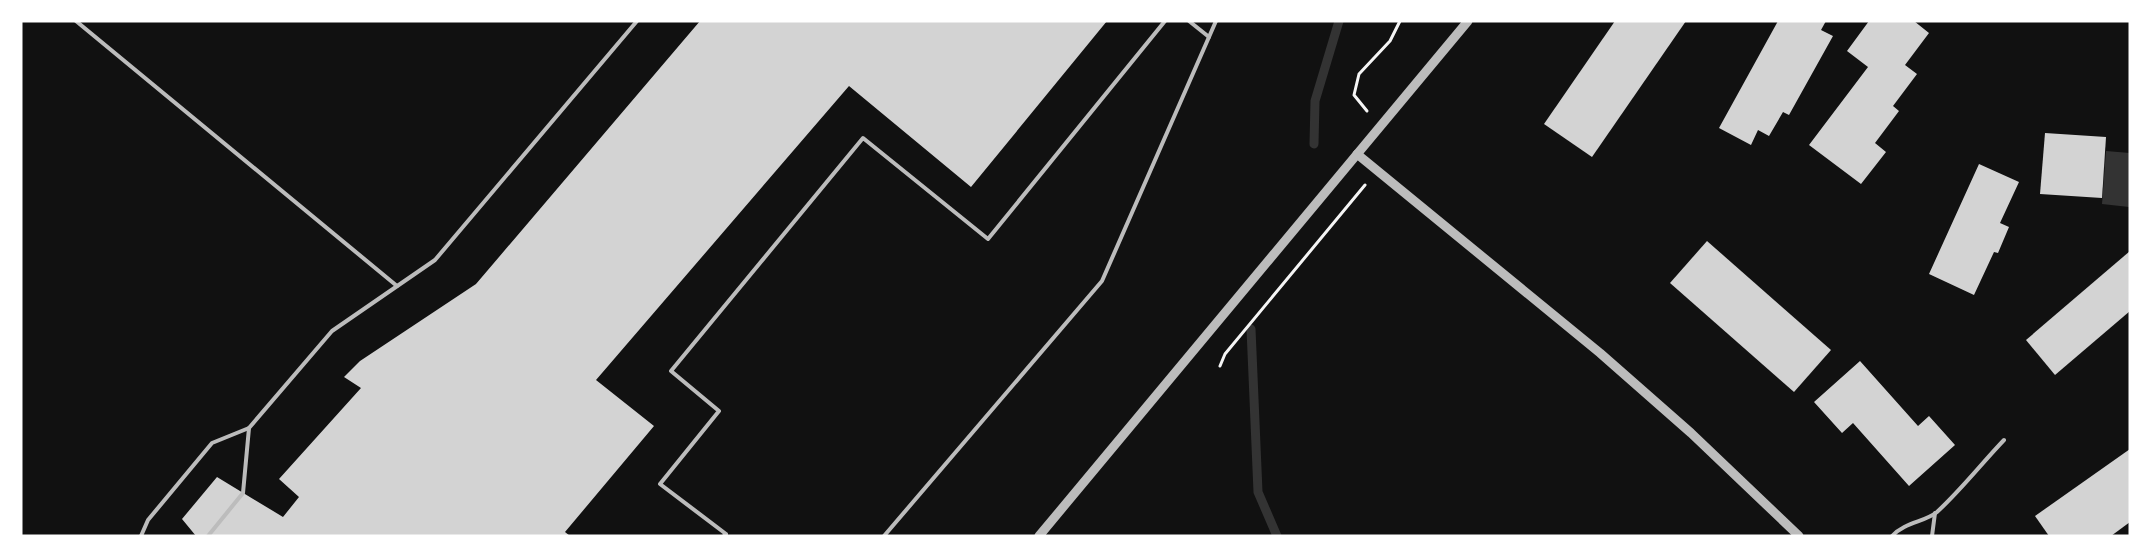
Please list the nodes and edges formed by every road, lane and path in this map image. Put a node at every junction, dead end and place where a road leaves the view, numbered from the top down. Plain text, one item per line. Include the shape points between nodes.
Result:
1 (76, 21) edge
2 (637, 21) edge
3 (1165, 21) edge
4 (1189, 21) edge
5 (1216, 21) edge
6 (1400, 21) edge
7 (1468, 21) edge
8 (1209, 37) junction
9 (1379, 127) junction
10 (1357, 154) junction
11 (1377, 171) junction
12 (397, 286) junction
13 (1220, 366) dead end
14 (249, 428) junction
15 (2004, 440) dead end
16 (1935, 514) junction
17 (141, 536) edge
18 (208, 536) edge
19 (724, 536) edge
20 (884, 536) edge
21 (1039, 536) edge
22 (1799, 536) edge
23 (1892, 536) edge
24 (1932, 536) edge

1 - 12 lane
2 - 12 lane via 435,260
3 - 19 lane via 988,239 863,138 671,371 720,411 660,484 726,534
4 - 8 lane
5 - 8 lane
6 - 9 path via 1390,41 1359,74 1354,95
7 - 9 street
8 - 20 lane via 1102,281
9 - 10 street
10 - 11 street
10 - 21 street
11 - 13 path via 1225,354
11 - 22 street via 1600,353 1691,433
12 - 14 lane via 332,331
14 - 17 lane via 212,443 148,520
14 - 18 lane via 244,493
15 - 16 lane
16 - 23 lane via 1914,521
16 - 24 lane

